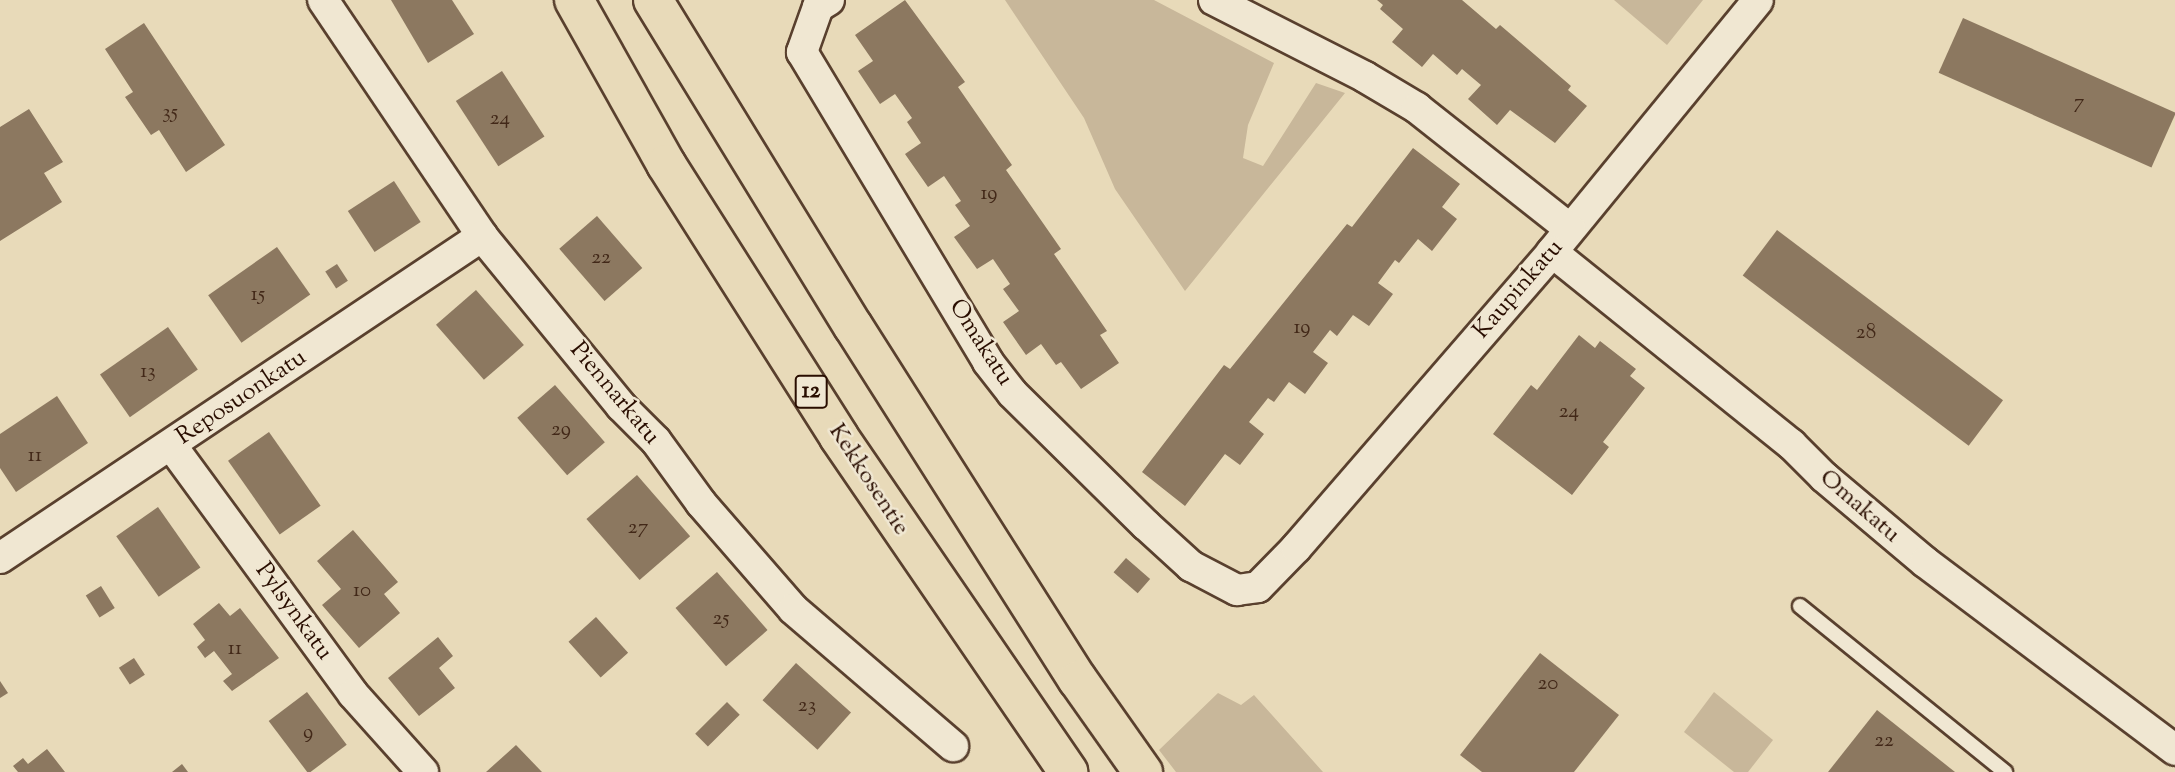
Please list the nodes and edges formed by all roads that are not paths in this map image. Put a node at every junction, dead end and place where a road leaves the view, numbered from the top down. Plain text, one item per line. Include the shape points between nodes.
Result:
1 (323, 0) edge
2 (574, 0) edge
3 (653, 0) edge
4 (829, 0) edge
5 (1213, 0) edge
6 (1758, 0) edge
7 (482, 236) junction
8 (1561, 241) junction
9 (172, 445) junction
10 (0, 558) edge
11 (1273, 573) joint
12 (1800, 606) dead end
13 (953, 746) dead end
14 (2175, 750) edge
15 (423, 772) edge
16 (1068, 772) edge
17 (1143, 772) edge
18 (2005, 772) edge

1 - 7 street, Piennarkatu
2 - 16 highway, Kekkosentie / 12 via 666,164 839,437
3 - 17 highway via 889,383 1078,680
4 - 11 street, Omakatu via 817,7 802,52 988,362 1012,393 1191,566 1237,590 1258,587
5 - 8 street, Omakatu via 1417,108
6 - 8 street, Kaupinkatu
7 - 9 street, Reposuonkatu
7 - 13 street, Piennarkatu via 793,610
8 - 11 street, Kaupinkatu
8 - 14 street, Omakatu via 1925,562
9 - 10 street, Reposuonkatu
9 - 15 street, Pylsynkatu via 353,694
12 - 18 lane

